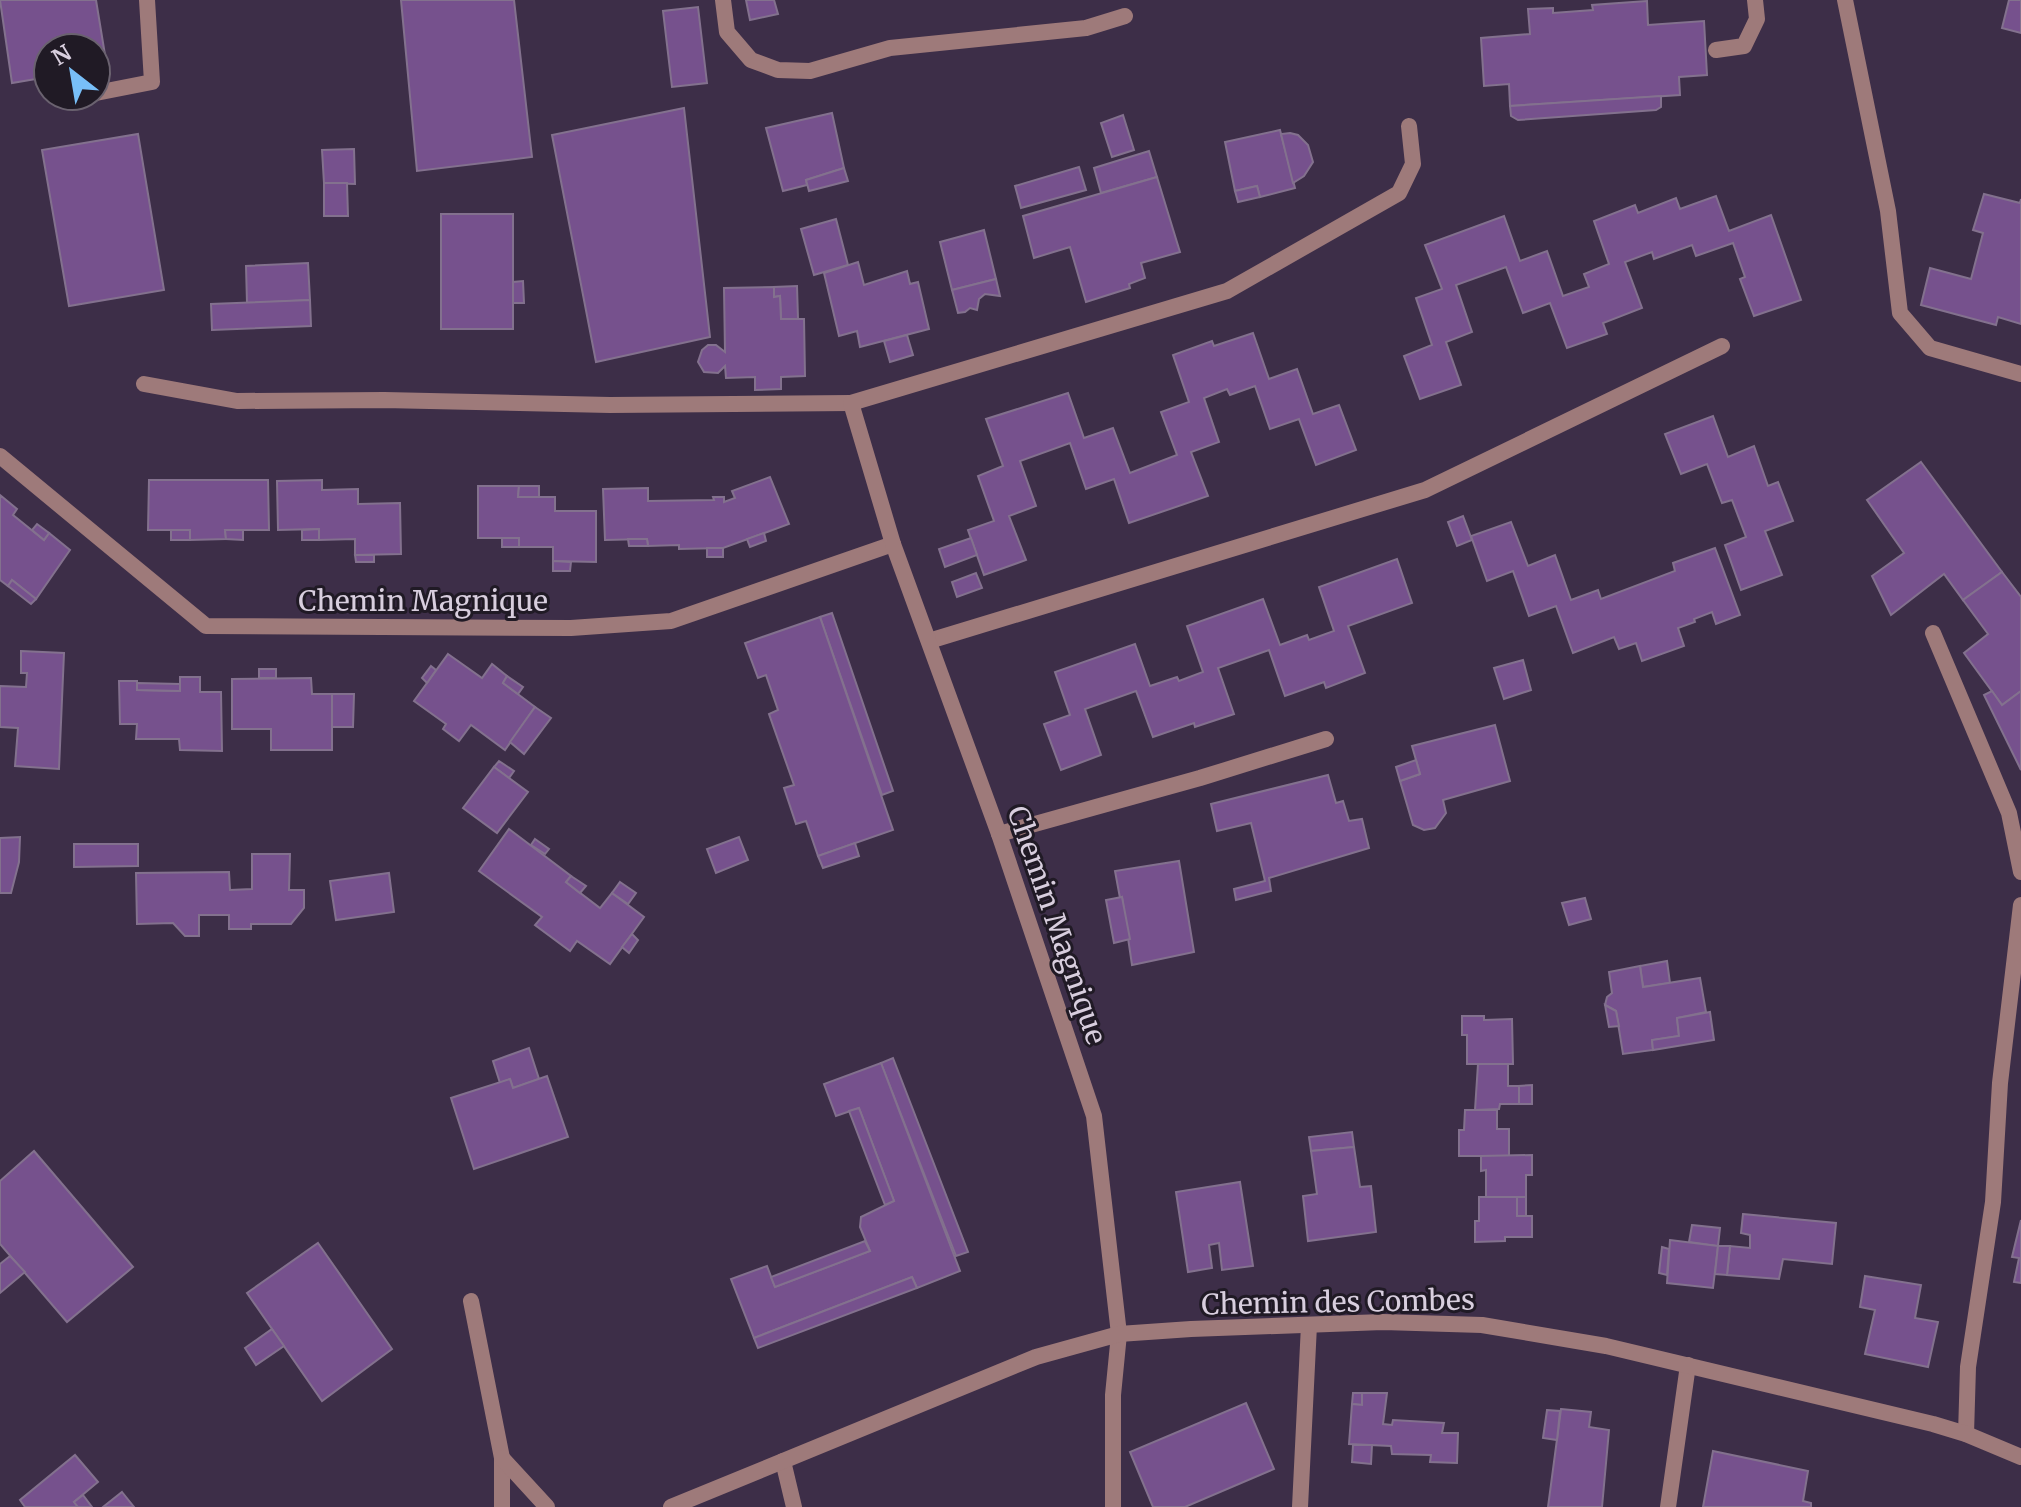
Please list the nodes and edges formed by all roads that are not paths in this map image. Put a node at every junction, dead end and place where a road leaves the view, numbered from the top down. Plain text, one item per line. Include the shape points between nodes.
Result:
1 (147, 0) edge
2 (723, 0) edge
3 (1755, 0) edge
4 (1845, 0) edge
5 (1125, 16) dead end
6 (1716, 50) dead end
7 (112, 90) edge
8 (1409, 126) dead end
9 (1722, 346) dead end
10 (2021, 374) edge
11 (144, 384) dead end
12 (851, 403) junction
13 (0, 456) edge
14 (893, 544) junction
15 (1933, 633) dead end
16 (929, 641) junction
17 (1326, 739) dead end
18 (999, 834) junction
19 (2021, 872) edge
20 (2021, 905) edge
21 (471, 1301) dead end
22 (1309, 1325) junction
23 (1119, 1334) junction
24 (1688, 1365) junction
25 (1966, 1434) junction
26 (2021, 1457) edge
27 (502, 1458) junction
28 (783, 1461) junction
29 (502, 1507) edge
30 (547, 1507) edge
31 (671, 1507) edge
32 (794, 1507) edge
33 (1113, 1507) edge
34 (1300, 1507) edge
35 (1668, 1507) edge

1 - 7 street via 152,82
2 - 5 street via 727,32 751,60 778,70 810,71 890,48 1086,28
3 - 6 street via 1757,19 1744,46
4 - 10 street via 1888,211 1900,313 1930,348
8 - 12 street via 1413,164 1399,193 1227,291
9 - 16 street via 1425,490
11 - 12 street via 237,401
12 - 14 street, Chemin Magnique
13 - 14 street, Chemin Magnique via 206,626 571,628 671,621
14 - 16 street, Chemin Magnique
15 - 19 street via 2009,813
16 - 18 street, Chemin Magnique
17 - 18 street
18 - 23 street, Chemin Magnique via 1094,1116
20 - 25 street via 2000,1083 1993,1202 1968,1367
21 - 27 street
22 - 23 street, Chemin des Combes
22 - 24 street, Chemin des Combes via 1482,1325
22 - 34 street
23 - 28 street, Chemin des Combes via 1036,1357
23 - 33 street, Chemin Magnique
24 - 25 street, Chemin des Combes
24 - 35 street
25 - 26 street, Chemin des Combes
27 - 29 street
27 - 30 street
28 - 31 street, Chemin des Combes
28 - 32 street

